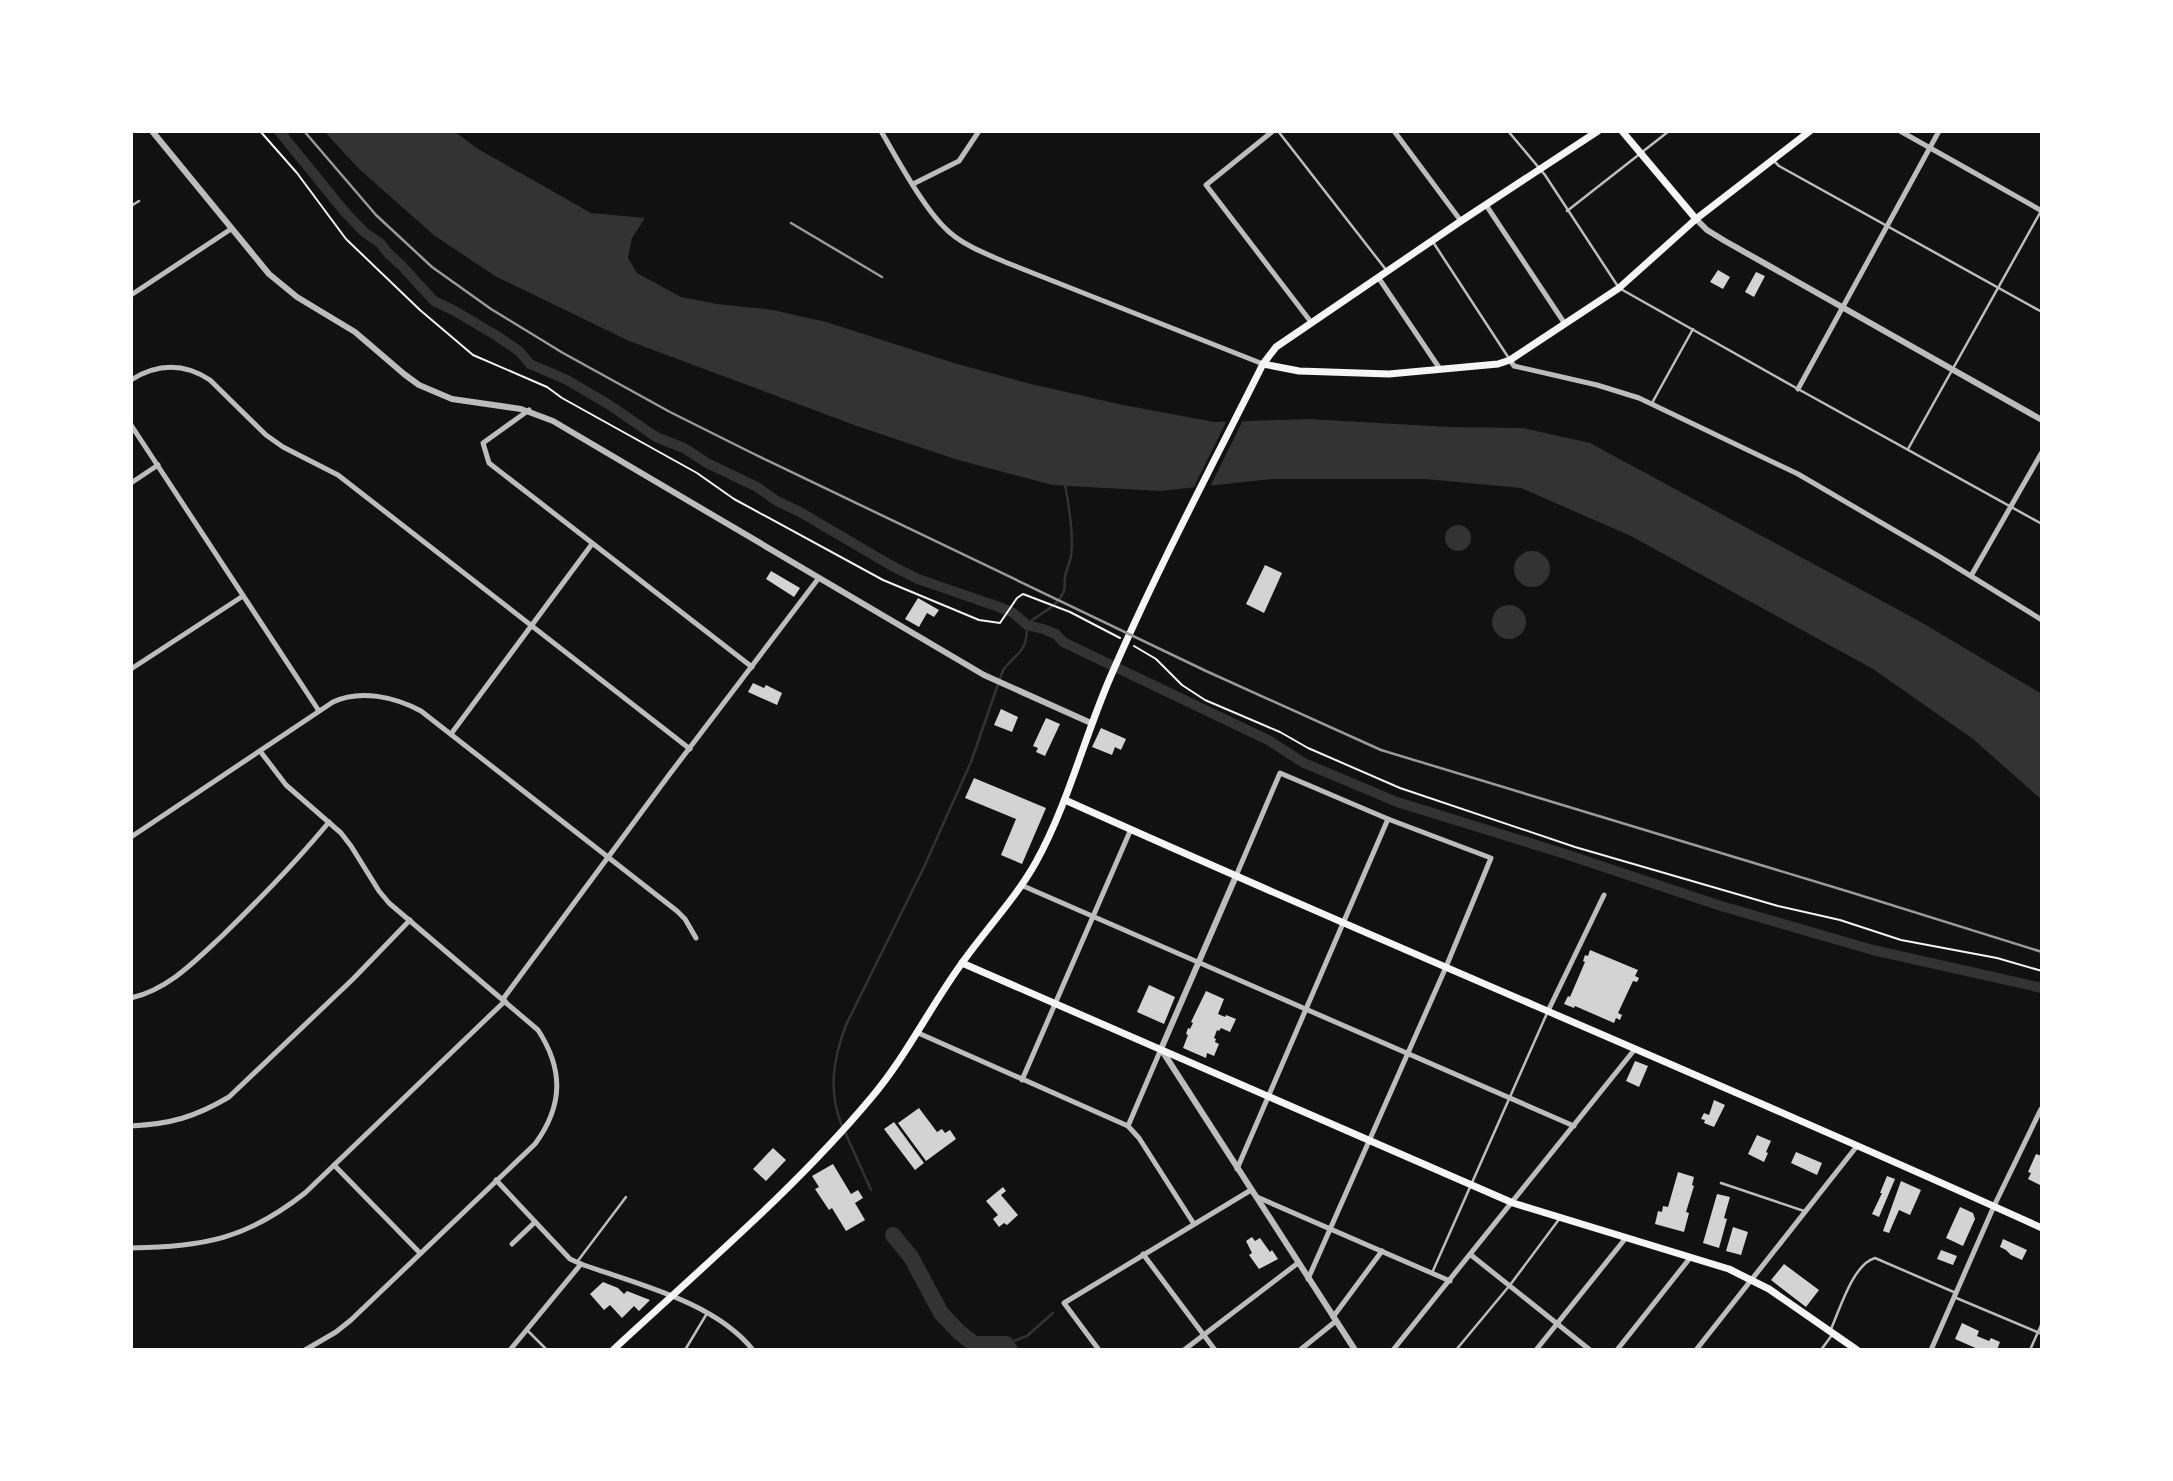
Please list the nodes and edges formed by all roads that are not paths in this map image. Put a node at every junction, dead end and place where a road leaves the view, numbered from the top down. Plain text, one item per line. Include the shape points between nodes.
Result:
1 (152, 131) edge
2 (881, 131) edge
3 (979, 131) edge
4 (1275, 131) edge
5 (1394, 131) edge
6 (1508, 131) edge
7 (1598, 131) edge
8 (1622, 131) edge
9 (1669, 131) edge
10 (1810, 131) edge
11 (1900, 131) edge
12 (1939, 131) edge
13 (1930, 148) junction
14 (1640, 154) junction
15 (1773, 160) junction
16 (1539, 170) junction
17 (914, 184) junction
18 (139, 201) dead end
19 (1486, 205) junction
20 (131, 206) edge
21 (1567, 211) junction
22 (2042, 211) edge
23 (1696, 219) junction
24 (1461, 221) junction
25 (1886, 226) junction
26 (231, 229) junction
27 (1432, 241) junction
28 (1387, 271) junction
29 (1378, 277) junction
30 (1619, 288) junction
31 (1998, 288) junction
32 (131, 295) edge
33 (1843, 307) junction
34 (2042, 312) edge
35 (1311, 322) junction
36 (1565, 324) junction
37 (1693, 329) junction
38 (1510, 360) junction
39 (1263, 364) junction
40 (1440, 369) junction
41 (1952, 370) junction
42 (131, 380) edge
43 (1798, 389) junction
44 (1651, 404) junction
45 (529, 410) junction
46 (2042, 420) edge
47 (131, 425) edge
48 (1908, 449) junction
49 (2042, 452) edge
50 (158, 465) junction
51 (131, 483) edge
52 (2011, 506) junction
53 (2042, 524) edge
54 (593, 544) junction
55 (1971, 576) junction
56 (818, 579) junction
57 (243, 596) junction
58 (2042, 620) edge
59 (531, 626) junction
60 (752, 667) junction
61 (131, 669) edge
62 (319, 711) junction
63 (1091, 723) junction
64 (451, 734) junction
65 (690, 749) junction
66 (260, 751) junction
67 (1065, 800) junction
68 (1388, 818) junction
69 (329, 822) junction
70 (1131, 829) junction
71 (131, 837) edge
72 (609, 857) junction
73 (1236, 876) junction
74 (1021, 886) junction
75 (1604, 895) dead end
76 (1093, 918) junction
77 (410, 920) junction
78 (1344, 923) junction
79 (696, 938) dead end
80 (962, 963) junction
81 (1198, 963) junction
82 (1446, 967) junction
83 (131, 998) edge
84 (504, 1000) junction
85 (1056, 1005) junction
86 (1306, 1010) junction
87 (1548, 1012) junction
88 (916, 1032) junction
89 (1161, 1049) junction
90 (1635, 1049) junction
91 (1408, 1055) junction
92 (1022, 1080) junction
93 (1268, 1097) junction
94 (1509, 1098) junction
95 (2041, 1109) edge
96 (131, 1126) edge
97 (1128, 1126) junction
98 (1574, 1126) junction
99 (1369, 1141) junction
100 (1857, 1146) junction
101 (334, 1165) junction
102 (1237, 1169) junction
103 (496, 1180) junction
104 (1721, 1183) dead end
105 (1471, 1186) junction
106 (1253, 1193) junction
107 (625, 1197) dead end
108 (1513, 1203) junction
109 (1994, 1206) junction
110 (1805, 1211) junction
111 (1560, 1218) junction
112 (535, 1222) junction
113 (1194, 1224) junction
114 (2042, 1228) edge
115 (1331, 1230) junction
116 (1626, 1239) junction
117 (512, 1244) dead end
118 (131, 1248) edge
119 (1382, 1251) junction
120 (420, 1253) junction
121 (1143, 1254) junction
122 (1471, 1255) junction
123 (1690, 1258) junction
124 (579, 1263) junction
125 (1298, 1263) junction
126 (1432, 1273) junction
127 (1308, 1279) junction
128 (1752, 1279) junction
129 (1450, 1280) junction
130 (1510, 1285) junction
131 (1955, 1295) junction
132 (670, 1296) junction
133 (708, 1312) junction
134 (1334, 1319) junction
135 (1557, 1323) junction
136 (2042, 1323) edge
137 (526, 1330) junction
138 (1831, 1334) junction
139 (2040, 1334) edge
140 (1204, 1335) junction
141 (305, 1350) edge
142 (510, 1350) edge
143 (547, 1350) edge
144 (613, 1350) edge
145 (685, 1350) edge
146 (753, 1350) edge
147 (1099, 1350) edge
148 (1184, 1350) edge
149 (1215, 1350) edge
150 (1300, 1350) edge
151 (1355, 1350) edge
152 (1393, 1350) edge
153 (1457, 1350) edge
154 (1536, 1350) edge
155 (1590, 1350) edge
156 (1616, 1350) edge
157 (1696, 1350) edge
158 (1821, 1350) edge
159 (1857, 1350) edge
160 (1931, 1350) edge
161 (2030, 1350) edge

1 - 26 street
2 - 17 street
3 - 17 street via 959,161
4 - 28 lane
4 - 35 street via 1206,185
5 - 24 street
6 - 16 lane
7 - 16 main road
8 - 14 main road
9 - 14 lane
10 - 15 main road
11 - 13 street
12 - 13 street
13 - 22 street
13 - 25 street
14 - 21 lane
14 - 23 main road
15 - 23 main road
15 - 25 lane
16 - 19 main road
16 - 21 lane
17 - 39 street via 945,228 977,250
18 - 20 lane
19 - 24 main road
19 - 36 street
21 - 30 lane
22 - 31 lane
23 - 30 main road
23 - 33 street via 1725,241
24 - 27 main road
25 - 31 lane
25 - 33 street
26 - 32 street
26 - 45 street via 278,282 355,332 419,385 452,399
27 - 28 main road
27 - 38 lane
28 - 29 main road
29 - 35 main road
29 - 40 street
30 - 36 main road
30 - 37 lane
31 - 34 lane
31 - 41 lane
33 - 41 street
33 - 43 street
35 - 39 main road via 1276,347
36 - 38 main road
37 - 43 lane
37 - 44 lane
38 - 40 main road
38 - 44 street via 1514,366 1597,385
39 - 40 main road via 1362,374
39 - 63 main road
41 - 46 street
41 - 48 lane
42 - 59 street via 171,366 201,374 267,435 338,475
43 - 48 lane
44 - 55 street via 1798,474
45 - 54 street via 483,443 489,463
45 - 56 street
47 - 50 street
48 - 52 lane
49 - 52 street
50 - 51 street
50 - 57 street
52 - 53 lane
52 - 55 street
54 - 59 street
54 - 60 street
55 - 58 street
56 - 60 street
56 - 63 street via 993,680
57 - 61 street
57 - 62 street
59 - 64 street
59 - 65 street
60 - 65 street
62 - 64 street via 349,696 385,699 409,705
62 - 66 street
63 - 67 main road
64 - 72 street
65 - 72 street
66 - 69 street via 286,785
66 - 71 street
67 - 70 main road
67 - 74 main road
68 - 73 street via 1280,774
68 - 78 street
68 - 82 street via 1491,858
69 - 77 street via 351,846 379,891
69 - 83 street via 291,867 186,970
70 - 73 main road
70 - 76 street
72 - 79 street via 677,911
72 - 84 street
73 - 78 main road
73 - 81 street
74 - 76 street
74 - 80 main road
75 - 87 street
76 - 81 street
76 - 85 street
77 - 84 street
77 - 96 street via 229,1097 178,1121
78 - 82 main road
78 - 86 street
80 - 85 main road
80 - 88 main road
81 - 86 street
81 - 89 street
82 - 87 main road
82 - 91 street
84 - 101 street
84 - 103 street via 530,1021 546,1043 555,1066 556,1094 550,1121 535,1144
85 - 89 main road
85 - 92 street
86 - 91 street
86 - 93 street
87 - 90 main road
87 - 94 lane
88 - 92 street
88 - 132 main road via 892,1071 834,1139 780,1196
89 - 93 main road
89 - 97 street
89 - 102 street
90 - 98 street
90 - 100 main road
91 - 94 street
91 - 99 street
92 - 97 street
93 - 99 main road
93 - 102 street
94 - 98 street
94 - 105 lane
95 - 109 street
97 - 113 street
98 - 108 street
99 - 105 main road
99 - 115 street
100 - 109 main road
100 - 110 street
101 - 118 street via 287,1208 246,1230 187,1246
101 - 120 street
102 - 106 street
103 - 112 street
103 - 120 street
104 - 110 lane
105 - 108 main road
105 - 126 lane
106 - 113 street
106 - 115 street
106 - 125 street
107 - 124 lane
108 - 111 main road
108 - 122 street
109 - 114 main road
109 - 131 street
110 - 128 street
111 - 116 main road
111 - 130 lane
112 - 117 street
112 - 124 street
113 - 121 street
115 - 119 street
115 - 127 street
116 - 123 main road
116 - 135 street
119 - 126 street
119 - 134 street
120 - 141 street via 351,1320
121 - 140 street
121 - 147 street via 1064,1303
122 - 129 street
122 - 130 street
123 - 128 main road
123 - 156 street
124 - 132 street
124 - 137 street
125 - 127 street
125 - 140 street
126 - 129 street
127 - 134 street
128 - 138 main road
128 - 157 street
129 - 152 street
130 - 135 street
130 - 153 lane
131 - 138 lane via 1875,1258 1854,1276
131 - 139 lane
131 - 160 street
132 - 133 street
132 - 144 main road
133 - 145 lane
133 - 146 street via 733,1328
134 - 150 street
134 - 151 street
135 - 154 street
135 - 155 street
136 - 139 lane
137 - 142 street
137 - 143 lane
138 - 158 lane
138 - 159 main road
139 - 161 lane
140 - 148 street
140 - 149 street

